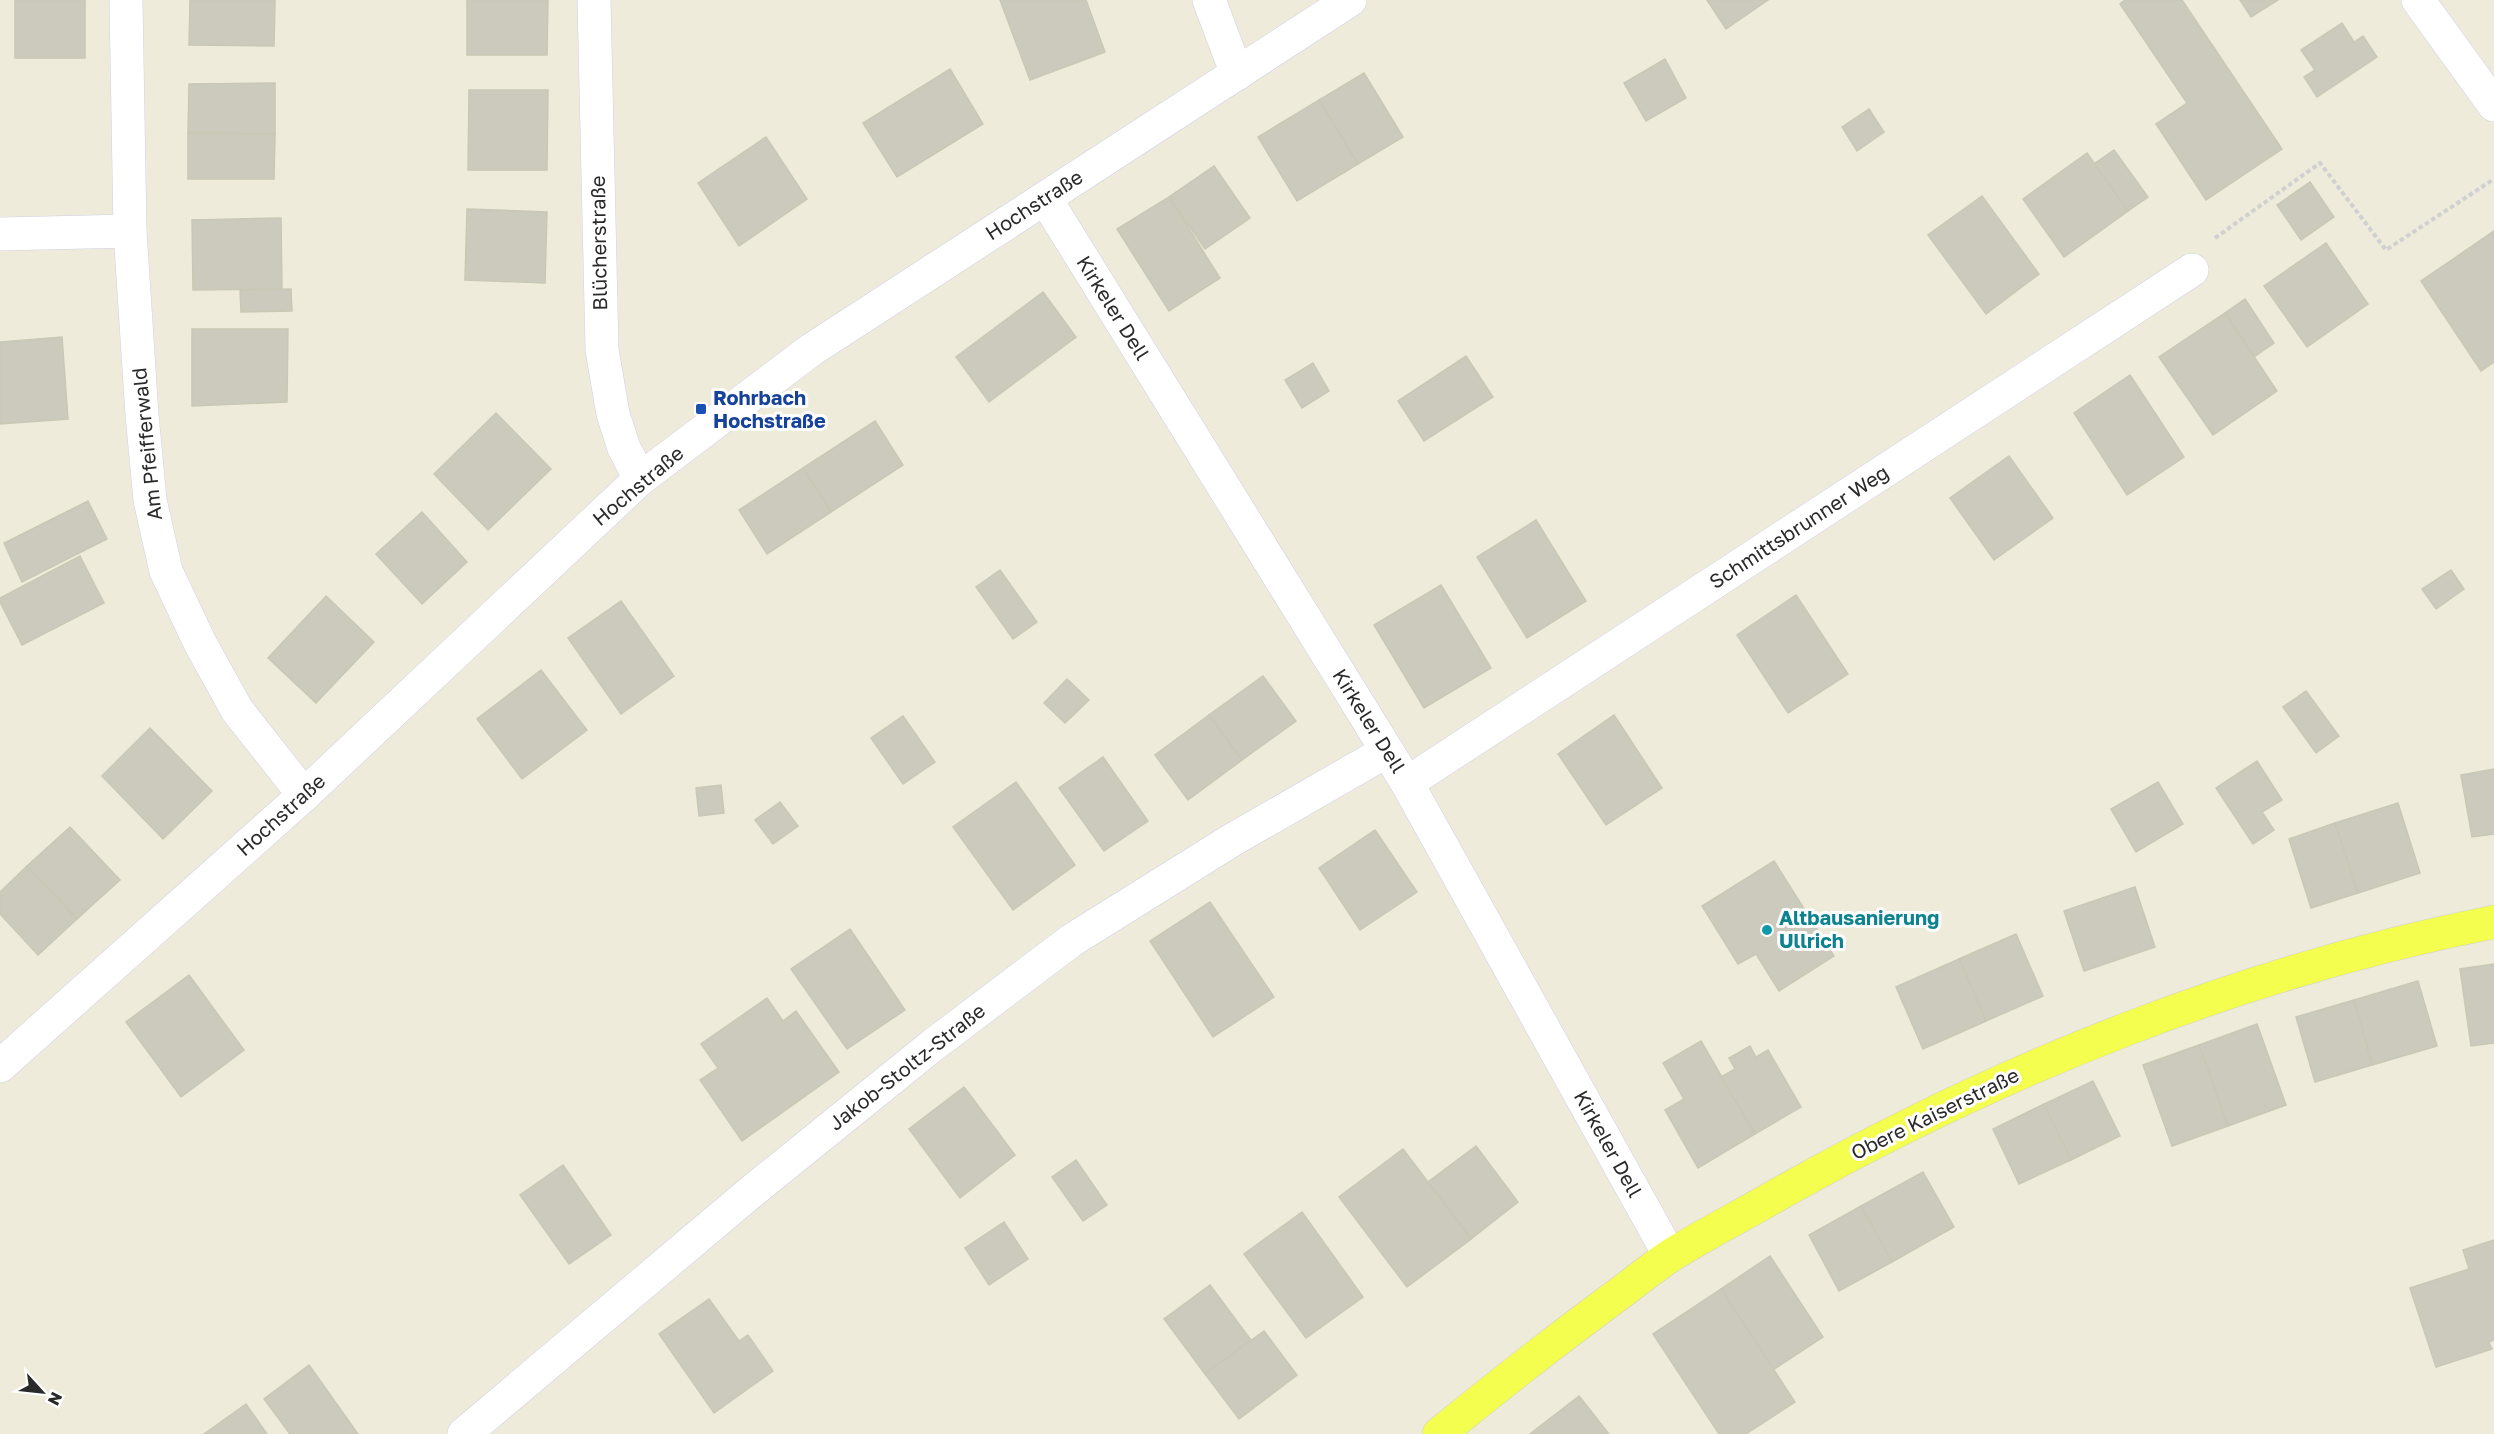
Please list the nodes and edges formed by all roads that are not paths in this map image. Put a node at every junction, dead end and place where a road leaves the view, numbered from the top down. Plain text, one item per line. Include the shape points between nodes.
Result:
1 (126, 0) edge
2 (594, 0) edge
3 (1209, 0) edge
4 (1350, 0) edge
5 (2418, 0) edge
6 (1237, 74) junction
7 (2494, 105) edge
8 (1045, 198) junction
9 (130, 231) junction
10 (0, 234) edge
11 (2192, 270) road end
12 (640, 479) junction
13 (1387, 751) junction
14 (1407, 783) junction
15 (304, 795) junction
16 (2494, 922) edge
17 (0, 1066) edge
18 (1670, 1256) junction
19 (464, 1434) edge
20 (1439, 1434) edge

1 - 9 street, Am Pfeifferwald
2 - 12 street, Blücherstraße via 602,351 613,414
3 - 6 street
4 - 6 street, Hochstraße
5 - 7 street
6 - 8 street, Hochstraße
8 - 12 street, Hochstraße via 811,350
8 - 13 street, Kirkeler Dell
9 - 10 street
9 - 15 street, Am Pfeifferwald via 150,501 166,571 237,710
11 - 14 street, Schmittsbrunner Weg
12 - 15 street, Hochstraße
13 - 14 street, Kirkeler Dell
13 - 19 street, Jakob-Stoltz-Straße via 1232,840 1072,940 933,1045 760,1185
14 - 18 street, Kirkeler Dell
15 - 17 street, Hochstraße
16 - 18 main road, Obere Kaiserstraße via 2413,938 2277,977 2115,1034 1976,1092 1835,1162
18 - 20 main road, Obere Kaiserstraße via 1527,1362

